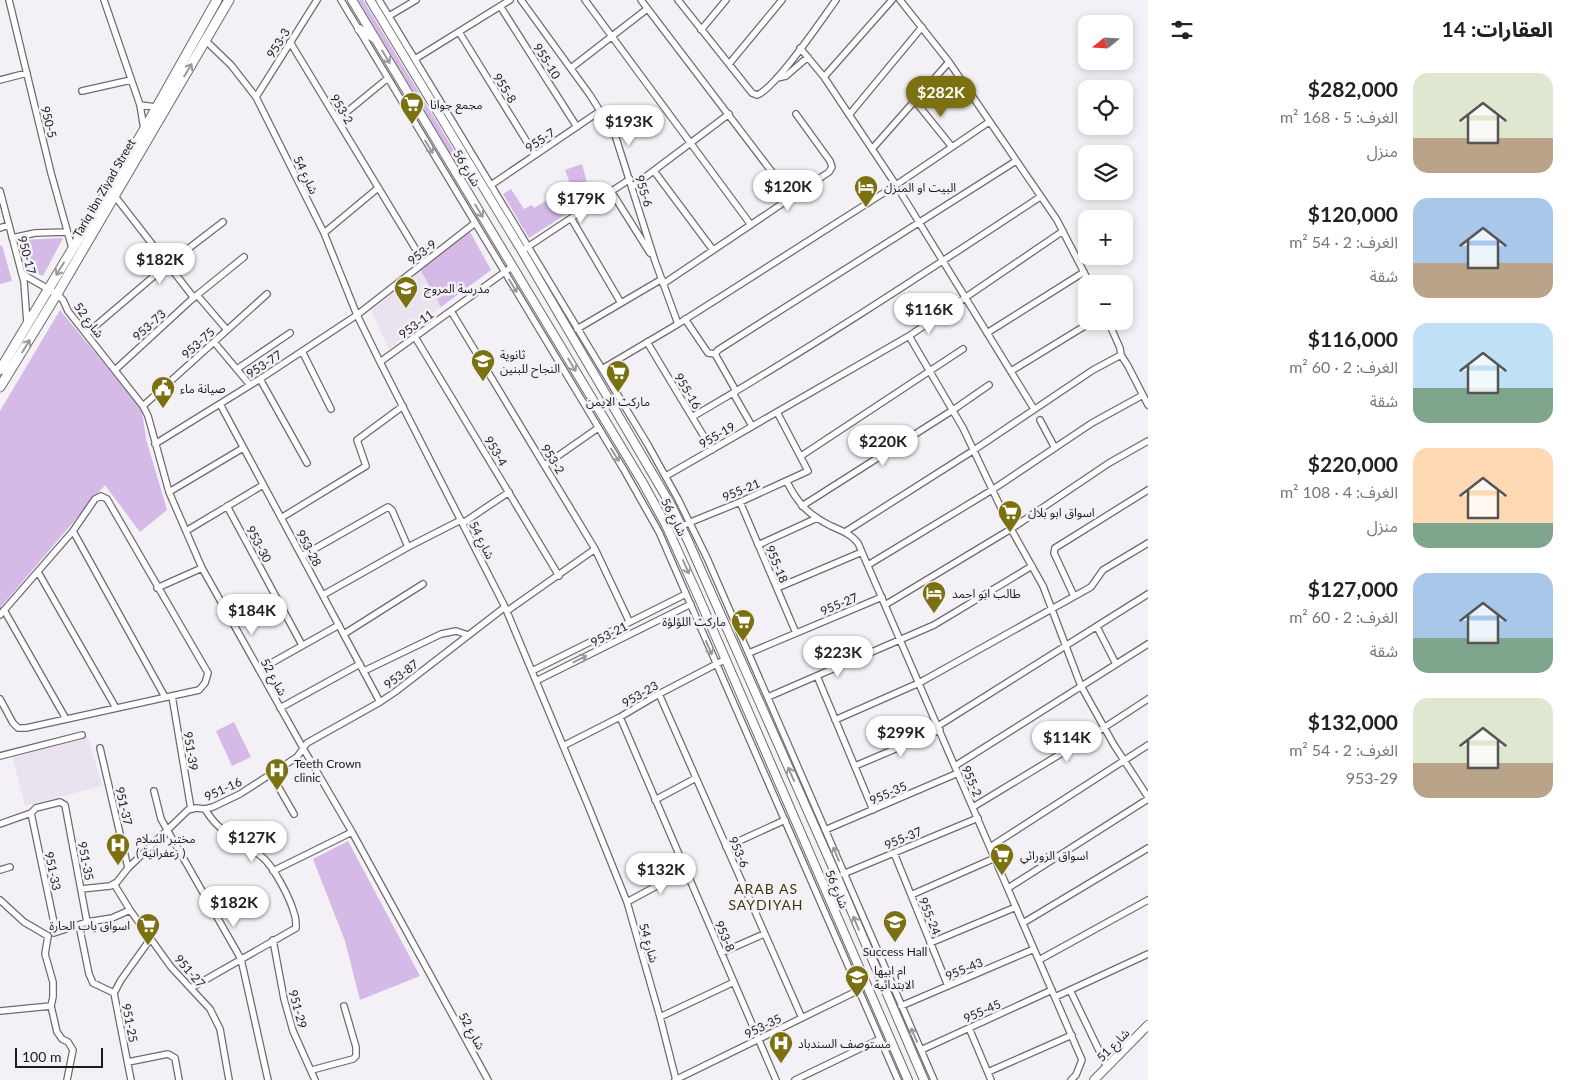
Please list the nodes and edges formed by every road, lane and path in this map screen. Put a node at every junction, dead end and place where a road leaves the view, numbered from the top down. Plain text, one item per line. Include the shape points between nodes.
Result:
1 (9, 0) edge
2 (104, 0) edge
3 (217, 0) edge
4 (228, 0) edge
5 (316, 0) edge
6 (341, 0) edge
7 (352, 0) edge
8 (370, 0) edge
9 (379, 0) edge
10 (416, 0) edge
11 (510, 0) edge
12 (521, 0) edge
13 (585, 0) edge
14 (640, 0) edge
15 (678, 0) edge
16 (726, 0) edge
17 (782, 0) edge
18 (836, 0) edge
19 (892, 0) edge
20 (900, 0) edge
21 (500, 6) junction
22 (647, 9) junction
23 (389, 16) junction
24 (922, 27) junction
25 (358, 29) junction
26 (701, 30) junction
27 (459, 32) junction
28 (612, 36) junction
29 (375, 38) junction
30 (205, 40) junction
31 (290, 42) junction
32 (800, 48) junction
33 (808, 57) junction
34 (415, 59) junction
35 (949, 62) junction
36 (729, 64) junction
37 (571, 68) junction
38 (27, 73) junction
39 (824, 77) junction
40 (388, 78) junction
41 (777, 78) junction
42 (0, 80) edge
43 (131, 80) junction
44 (82, 91) dead end
45 (256, 97) junction
46 (915, 101) junction
47 (140, 105) junction
48 (156, 107) junction
49 (600, 111) junction
50 (729, 114) junction
51 (796, 114) dead end
52 (849, 115) junction
53 (337, 120) junction
54 (989, 122) junction
55 (577, 127) junction
56 (144, 130) junction
57 (690, 143) junction
58 (952, 147) junction
59 (872, 149) junction
60 (535, 155) junction
61 (1016, 161) junction
62 (654, 171) junction
63 (630, 179) junction
64 (481, 183) junction
65 (491, 185) junction
66 (896, 185) junction
67 (632, 187) junction
68 (378, 188) junction
69 (0, 191) edge
70 (468, 191) junction
71 (611, 191) junction
72 (114, 195) junction
73 (1040, 196) junction
74 (792, 197) junction
75 (571, 218) junction
76 (223, 222) dead end
77 (475, 223) junction
78 (919, 223) junction
79 (751, 224) junction
80 (9, 225) junction
81 (0, 228) edge
82 (1063, 231) junction
83 (67, 232) junction
84 (324, 233) junction
85 (12, 238) junction
86 (72, 248) junction
87 (525, 249) junction
88 (713, 250) junction
89 (244, 257) dead end
90 (655, 261) junction
91 (943, 261) junction
92 (424, 263) junction
93 (168, 265) junction
94 (513, 266) junction
95 (532, 269) junction
96 (504, 272) junction
97 (1084, 272) junction
98 (22, 274) junction
99 (1086, 275) edge
100 (520, 278) junction
101 (539, 281) junction
102 (663, 282) junction
103 (49, 288) junction
104 (526, 288) junction
105 (57, 294) junction
106 (267, 294) dead end
107 (196, 296) junction
108 (965, 298) junction
109 (621, 303) junction
110 (451, 311) junction
111 (358, 315) junction
112 (685, 320) junction
113 (678, 324) junction
114 (27, 325) junction
115 (577, 329) junction
116 (227, 330) junction
117 (1078, 330) edge
118 (1112, 330) edge
119 (290, 333) dead end
120 (987, 333) junction
121 (86, 334) junction
122 (908, 336) junction
123 (415, 337) junction
124 (214, 342) junction
125 (647, 342) junction
126 (963, 349) dead end
127 (302, 351) junction
128 (715, 354) junction
129 (1120, 355) junction
130 (380, 362) junction
131 (237, 369) junction
132 (602, 369) junction
133 (0, 370) edge
134 (115, 370) junction
135 (930, 371) junction
136 (1011, 371) junction
137 (260, 379) junction
138 (250, 385) junction
139 (989, 385) dead end
140 (0, 387) edge
141 (734, 392) junction
142 (1143, 395) junction
143 (220, 404) junction
144 (1148, 405) edge
145 (143, 406) junction
146 (403, 406) junction
147 (332, 409) dead end
148 (1034, 409) junction
149 (953, 410) junction
150 (777, 412) junction
151 (692, 417) junction
152 (1040, 420) dead end
153 (752, 426) junction
154 (598, 428) junction
155 (1148, 441) edge
156 (156, 444) junction
157 (243, 448) junction
158 (1055, 448) junction
159 (712, 450) junction
160 (974, 450) junction
161 (801, 456) junction
162 (307, 464) dead end
163 (545, 465) junction
164 (666, 476) junction
165 (787, 482) junction
166 (263, 484) junction
167 (992, 490) junction
168 (1148, 490) edge
169 (169, 492) junction
170 (509, 492) junction
171 (740, 502) junction
172 (227, 506) junction
173 (802, 506) junction
174 (281, 518) junction
175 (817, 518) junction
176 (462, 522) junction
177 (690, 522) junction
178 (681, 526) junction
179 (1011, 529) junction
180 (73, 531) junction
181 (186, 531) junction
182 (845, 532) junction
183 (1148, 543) edge
184 (758, 545) junction
185 (408, 547) junction
186 (595, 549) junction
187 (862, 552) junction
188 (302, 556) junction
189 (868, 565) junction
190 (1032, 566) junction
191 (202, 568) junction
192 (38, 572) junction
193 (559, 576) junction
194 (423, 584) dead end
195 (158, 588) junction
196 (776, 588) junction
197 (711, 592) junction
198 (686, 594) junction
199 (1148, 594) edge
200 (323, 595) junction
201 (1074, 596) junction
202 (882, 597) junction
203 (699, 598) junction
204 (690, 604) junction
205 (885, 605) junction
206 (1052, 608) junction
207 (506, 609) junction
208 (2, 612) edge
209 (629, 621) junction
210 (339, 625) junction
211 (1097, 627) junction
212 (796, 633) junction
213 (344, 634) junction
214 (468, 635) junction
215 (900, 640) junction
216 (1148, 644) edge
217 (302, 645) junction
218 (1066, 647) junction
219 (749, 653) junction
220 (726, 659) junction
221 (360, 664) junction
222 (1116, 664) junction
223 (716, 665) junction
224 (259, 670) junction
225 (364, 671) junction
226 (532, 671) junction
227 (817, 676) junction
228 (536, 681) junction
229 (919, 683) junction
230 (1081, 686) junction
231 (659, 694) junction
232 (172, 696) junction
233 (166, 697) junction
234 (768, 697) junction
235 (0, 699) edge
236 (1148, 699) edge
237 (380, 702) junction
238 (116, 708) junction
239 (280, 708) junction
240 (620, 717) junction
241 (66, 719) junction
242 (835, 720) junction
243 (1105, 727) junction
244 (939, 728) junction
245 (82, 735) dead end
246 (1148, 745) edge
247 (563, 746) junction
248 (100, 748) dead end
249 (303, 748) junction
250 (0, 756) edge
251 (1124, 759) junction
252 (855, 766) junction
253 (955, 766) junction
254 (958, 773) junction
255 (271, 774) junction
256 (696, 778) junction
257 (154, 791) dead end
258 (1148, 798) edge
259 (655, 800) junction
260 (973, 808) junction
261 (191, 809) junction
262 (205, 809) junction
263 (873, 810) junction
264 (31, 813) junction
265 (294, 814) dead end
266 (978, 818) junction
267 (785, 820) junction
268 (0, 824) edge
269 (167, 830) junction
270 (826, 830) junction
271 (352, 832) junction
272 (726, 846) junction
273 (990, 847) junction
274 (1148, 848) edge
275 (894, 853) junction
276 (995, 858) junction
277 (10, 867) dead end
278 (128, 868) junction
279 (0, 870) edge
280 (273, 870) junction
281 (686, 870) junction
282 (841, 876) junction
283 (114, 884) junction
284 (1008, 888) junction
285 (81, 889) junction
286 (911, 896) junction
287 (0, 900) edge
288 (1148, 900) edge
289 (627, 902) junction
290 (1016, 906) junction
291 (130, 910) junction
292 (87, 922) junction
293 (1023, 923) junction
294 (79, 925) junction
295 (56, 932) junction
296 (764, 934) junction
297 (48, 936) junction
298 (151, 938) junction
299 (274, 940) junction
300 (930, 943) junction
301 (1034, 949) junction
302 (721, 954) junction
303 (1148, 954) edge
304 (241, 959) junction
305 (1039, 960) junction
306 (734, 982) junction
307 (948, 986) junction
308 (191, 988) junction
309 (859, 990) junction
310 (1052, 990) junction
311 (1070, 990) junction
312 (114, 994) junction
313 (1055, 997) junction
314 (51, 1006) junction
315 (344, 1006) dead end
316 (901, 1006) junction
317 (0, 1011) edge
318 (660, 1017) junction
319 (802, 1018) junction
320 (1148, 1025) edge
321 (969, 1028) junction
322 (1072, 1035) junction
323 (880, 1039) junction
324 (758, 1040) junction
325 (921, 1050) junction
326 (128, 1062) junction
327 (1107, 1066) junction
328 (312, 1070) junction
329 (988, 1072) junction
330 (131, 1079) edge
331 (1096, 1079) edge
332 (67, 1080) edge
333 (124, 1080) edge
334 (179, 1080) edge
335 (228, 1080) edge
336 (268, 1080) edge
337 (315, 1080) edge
338 (488, 1080) edge
339 (676, 1080) edge
340 (776, 1080) edge
341 (794, 1080) edge
342 (898, 1080) edge
343 (908, 1080) edge
344 (924, 1080) edge
345 (934, 1080) edge
346 (991, 1080) edge
347 (1071, 1080) edge

1 - 38 street, 950-5
2 - 43 street
3 - 48 main road, Tariq ibn Ziyad Street
4 - 30 main road, Tariq ibn Ziyad Street
5 - 31 street, 953-3
6 - 25 street
7 - 29 street, شارع 56
8 - 64 street, شارع 56
9 - 23 street
10 - 23 street
11 - 21 street
12 - 37 street, 955-6
13 - 28 street
14 - 22 street
15 - 26 street
16 - 26 street
17 - 36 street
18 - 32 street
19 - 39 street
20 - 24 street
21 - 27 street
21 - 55 street, 955-10
22 - 28 street
22 - 50 street
23 - 34 street
24 - 35 street
24 - 52 street
25 - 29 street
25 - 40 street
26 - 36 street
27 - 34 street
27 - 60 street, 955-8
28 - 37 street
28 - 57 street
29 -> 70 street, شارع 56
30 - 45 street, شارع 54 via 231,65
72 -> 30 main road, Tariq ibn Ziyad Street
31 - 45 street, 953-3
31 - 53 street, 953-2
32 - 33 street
32 - 41 street
33 - 39 street
33 - 41 street via 786,76
34 - 65 street
35 - 46 street
35 - 54 street
36 - 41 street via 757,95
37 - 49 street, 955-6
38 - 42 street
38 - 83 street, 950-5
39 - 52 street
40 - 53 street
40 -> 77 street
43 - 44 street
43 - 47 street
45 - 84 street, شارع 54
46 - 58 street
46 - 59 street
47 - 48 street
47 - 56 street
48 - 56 main road, Tariq ibn Ziyad Street
49 - 55 street, 955-7
49 - 63 street, 955-6 via 615,136
50 - 57 street
50 - 74 street
51 - 74 street via 832,167
52 - 59 street
53 - 68 street, 953-2
54 - 58 street
54 - 61 street
55 - 60 street, 955-7
56 - 86 main road, Tariq ibn Ziyad Street
57 - 62 street
57 - 79 street
58 - 66 street
59 - 66 street
60 - 65 street, 955-7
61 - 73 street
61 - 78 street
62 - 67 street
62 - 88 street
63 - 67 street, 955-6
63 - 71 street
64 - 70 street
64 - 87 street, شارع 56
65 - 87 street
66 - 78 street
66 - 112 street
67 - 90 street, 955-6
68 - 84 street
68 - 92 street, 953-2
69 - 80 street, 950-17
70 -> 94 street, شارع 56
71 - 75 street
71 - 90 street
72 - 93 street
72 - 105 main road, Tariq ibn Ziyad Street
73 - 82 street
73 - 91 street
74 - 79 street
75 - 87 street
75 - 109 street
76 - 93 street
77 - 92 street, 953-9
77 - 96 street
78 - 91 street
78 - 128 street
79 - 88 street
80 - 81 street
80 - 85 street, 950-17
82 - 97 street
82 - 108 street, 955-19
83 - 85 street via 35,232
83 - 86 street, 950-5
84 - 111 street, شارع 54
85 - 98 street, 950-17
86 -> 103 main road, Tariq ibn Ziyad Street
87 - 95 street, شارع 56
87 - 115 street
88 - 102 street
89 - 107 street, 953-73
90 - 102 street, 955-6
91 - 108 street
91 - 141 street
92 - 111 street, 953-9
93 - 107 street
93 - 121 street
94 - 96 street, 953-11
94 - 100 street, شارع 56
95 - 100 street via 528,277
95 - 101 street, شارع 56
96 - 110 street, 953-11
96 -> 154 street
97 - 99 street
97 - 120 street
98 - 103 street, شارع 52
98 - 114 street, 950-17
100 - 104 street, شارع 56
101 - 104 street via 531,281
101 - 178 street, شارع 56
102 - 109 street
102 - 113 street, 955-6
103 - 105 street, شارع 52
103 - 114 main road, Tariq ibn Ziyad Street
104 -> 203 street, شارع 56 via 644,483
105 - 121 street, شارع 52
140 -> 105 main road, Tariq ibn Ziyad Street
106 - 116 street, 953-75
107 - 116 street
107 - 134 street, 953-73
108 - 120 street
108 - 122 street, 955-19
109 - 115 street
110 - 123 street, 953-11
110 - 163 street, 953-2
111 - 127 street, 953-77
111 - 130 street, شارع 54
112 - 113 street
112 - 128 street via 708,352
113 - 125 street
114 - 133 main road, Tariq ibn Ziyad Street
115 - 132 street
116 - 124 street, 953-75
117 - 136 street
118 - 129 street
119 - 131 street
120 - 136 street
121 - 134 street, شارع 52
122 - 135 street
122 - 150 street, 955-19
123 - 130 street, 953-11
123 - 170 street, 953-4
124 - 131 street
124 - 145 street, 953-75
125 - 132 street
125 - 151 street, 955-16
126 - 135 street
127 - 137 street, 953-77
127 - 147 street
128 - 141 street
129 - 142 street
129 - 148 street
130 - 146 street, شارع 54
131 - 138 street
132 - 164 street
134 - 145 street, شارع 52
135 - 149 street
135 - 161 street
136 - 148 street
137 - 138 street, 953-77
137 - 162 street
138 - 143 street, 953-77
139 - 149 street
141 - 151 street
141 - 153 street
142 - 144 street
142 - 158 street
143 - 156 street, 953-77
143 - 157 street, 953-28
145 - 156 street, شارع 52
146 - 174 street via 357,440 366,466
146 - 176 street, شارع 54
148 - 160 street
149 - 160 street
149 - 173 street
150 - 153 street, 955-19
150 - 161 street
151 - 159 street, 955-16
152 - 158 street
153 - 159 street, 955-19
154 - 163 street
154 -> 198 street via 659,532
155 - 179 street
156 - 169 street, شارع 52
157 - 166 street, 953-28
157 - 169 street
158 - 167 street
159 - 164 street, 955-19
160 - 167 street
160 - 182 street
161 - 165 street, 955-21 via 807,472
163 - 186 street, 953-2
164 - 177 street
165 - 171 street, 955-21
165 - 173 street, 955-2
166 - 172 street
166 - 174 street, 953-28
167 - 179 street
167 - 189 street
168 - 201 street via 1055,548 1054,553
169 - 181 street, شارع 52
170 - 176 street
170 - 193 street, 953-4
171 - 177 street, 955-21
171 - 184 street, 955-18
172 - 181 street
172 - 217 street, 953-30
173 - 175 street, 955-2
174 - 188 street, 953-28
175 - 182 street, 955-2
175 - 184 street
176 - 185 street
176 - 207 street, شارع 54
177 - 178 street, 955-21
177 - 219 street
178 - 197 street, شارع 56
179 - 190 street
179 - 205 street
180 - 192 street
180 - 195 street via 96,498 107,499
180 - 233 street
181 - 191 street, شارع 52
182 - 187 street, 955-2 via 853,537
183 - 201 street via 1103,570 1094,584
184 - 196 street, 955-18
185 - 188 street via 388,507
185 - 200 street
186 - 193 street, 953-87
186 - 209 street, 953-2
187 - 189 street, 955-2
187 - 196 street
188 - 200 street, 953-28
189 - 202 street, 955-2
190 - 206 street
190 - 215 street via 934,625
191 - 195 street
191 - 224 street, شارع 52
192 - 208 street
192 - 238 street
193 - 207 street, 953-87
194 - 213 street
195 - 232 street via 208,673 199,690
196 - 212 street, 955-18
197 - 203 street
282 -> 197 street, شارع 56
198 - 204 street
198 - 209 street, 953-21
199 - 211 street
200 - 210 street, 953-28
201 - 206 street
202 - 205 street, 955-2
202 - 212 street, 955-27
203 - 220 street, شارع 56
204 -> 223 street
228 -> 204 street, 953-21
205 - 215 street, 955-2
206 - 218 street
206 - 229 street
207 - 214 street, 953-87
207 - 226 street, شارع 54
208 - 241 street
209 - 226 street, 953-21
210 - 213 street, 953-28
210 - 217 street
211 - 218 street
211 - 222 street
212 - 219 street, 955-27
213 - 221 street, 953-28
214 - 225 street via 456,631 441,634
214 - 237 street, 953-87
215 - 227 street
215 - 229 street, 955-2
216 - 222 street
217 - 224 street
218 - 230 street
218 - 244 street
219 - 234 street
220 - 223 street, 953-23
220 - 343 street, شارع 56
221 - 225 street, 953-28
221 - 239 street
222 - 230 street
223 - 231 street, 953-23
223 - 267 street
224 - 239 street, شارع 52
225 - 237 street, 953-28
226 - 228 street, شارع 54
227 - 234 street
227 - 242 street
228 - 247 street, شارع 54
229 - 242 street
229 - 244 street, 955-2
230 - 243 street
230 - 253 street
231 - 240 street, 953-23
231 - 256 street, 953-6
232 - 233 street
232 - 261 street, 951-39
233 - 238 street
234 - 270 street
235 - 241 street via 18,728
236 - 243 street
237 - 249 street, 953-87
238 - 241 street
239 - 249 street, شارع 52
240 - 247 street, 953-23
240 - 259 street, 953-8
242 - 252 street
243 - 251 street
243 - 260 street
244 - 252 street
244 - 253 street, 955-2
245 - 250 street
246 - 251 street
247 - 289 street, شارع 54
248 - 278 street, 951-37
249 - 255 street, 951-16 via 297,757
249 - 271 street, شارع 52
251 - 258 street
251 - 273 street
252 - 263 street
253 - 254 street, 955-2
254 - 260 street, 955-2
254 - 263 street, 955-35
255 - 262 street, 951-16 via 240,794
255 - 265 street
256 - 259 street
256 - 272 street, 953-6
257 - 269 street
258 - 284 street
259 - 281 street, 953-8
260 - 266 street, 955-2
261 - 262 street, 951-16
261 - 269 street, 951-16
262 - 280 street via 211,820 262,857
263 - 270 street, 955-35
264 - 268 street
264 - 285 street, 951-35 via 46,805 60,802 65,805
264 - 295 street, 951-33
266 - 273 street, 955-2
266 - 275 street, 955-37
267 - 272 street
267 - 309 street
269 - 278 street, 951-16
269 - 304 street
282 -> 270 street
271 - 280 street
271 - 338 street, شارع 52
272 - 296 street, 953-6
273 - 276 street, 955-2
274 - 293 street
275 - 282 street, 955-37
275 - 286 street, 955-24
276 - 284 street, 955-2
276 - 286 street
277 - 279 street
278 - 283 street, 951-16
280 - 299 street via 295,914 296,928
281 - 289 street
281 - 302 street, 953-8
282 - 316 street
344 -> 282 street, شارع 56
283 - 285 street
283 - 291 street, 951-27
284 - 290 street, 955-2
285 - 292 street, 951-35
286 - 300 street, 955-24
287 - 297 street via 24,922
288 - 305 street
289 - 318 street, شارع 54
290 - 293 street, 955-2
290 - 300 street
291 - 292 street via 112,918
291 - 298 street, 951-27
292 - 294 street
293 - 301 street, 955-2
294 - 295 street
294 - 312 street, 951-25 via 93,983
295 - 297 street
296 - 302 street
296 - 319 street, 953-6
297 - 314 street via 45,954 52,982
298 - 308 street, 951-27
298 - 312 street
299 - 304 street
299 - 328 street, 951-29 via 293,1031
300 - 307 street, 955-24
301 - 305 street, 955-2
301 - 307 street, 955-43
302 - 306 street, 953-8
303 - 311 street
304 - 308 street
304 - 336 street
305 - 310 street, 955-2
306 - 318 street
306 - 324 street, 953-8
307 - 316 street, 955-43
308 - 335 street, 951-27 via 210,1010 220,1029
309 - 319 street, 953-35
309 - 323 street
310 - 313 street, 955-2
310 - 321 street, 955-45
311 - 313 street
311 - 327 street
312 - 326 street, 951-25
313 - 322 street, 955-2
314 - 317 street
314 - 332 street via 58,1032 73,1050
315 - 328 street via 356,1056
325 -> 316 street
318 - 339 street, شارع 54
319 - 324 street, 953-35
320 - 327 street, شارع 51
321 - 325 street, 955-45
321 - 329 street
322 - 329 street
322 - 347 street, 955-2 via 1082,1060
323 - 341 street
323 - 342 street
324 - 339 street, 953-35
324 - 340 street, 953-8
325 - 345 street
326 - 330 street, 951-25
326 - 334 street via 168,1054 175,1058
327 - 331 street, شارع 51
328 - 337 street, 951-29
329 - 346 street
330 - 333 street

